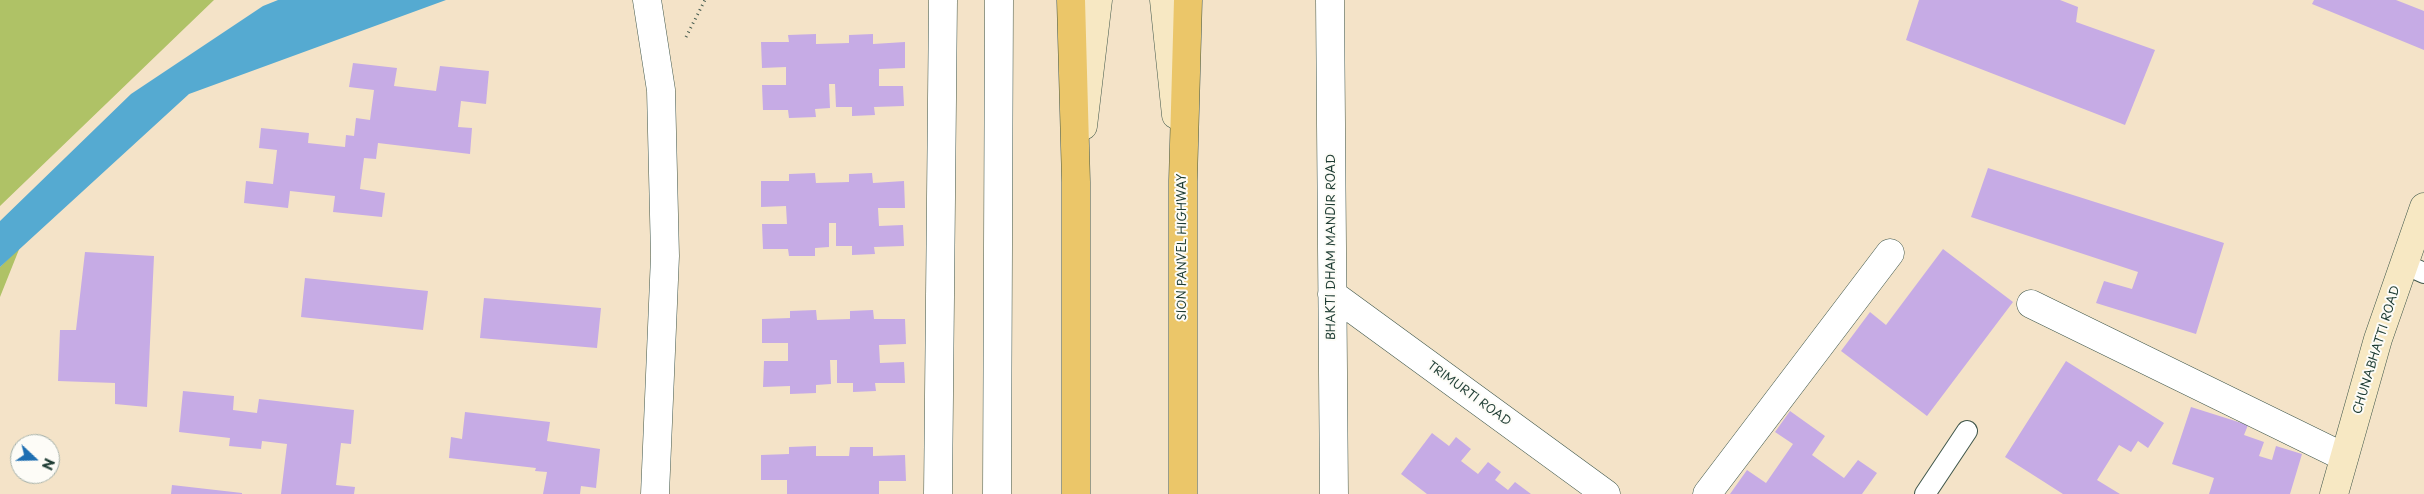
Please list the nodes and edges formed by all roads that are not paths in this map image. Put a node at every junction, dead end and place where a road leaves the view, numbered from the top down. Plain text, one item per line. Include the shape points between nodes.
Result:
1 (647, 0) edge
2 (943, 0) edge
3 (999, 0) edge
4 (1071, 0) edge
5 (1098, 0) edge
6 (1164, 0) edge
7 (1188, 0) edge
8 (1330, 0) edge
9 (1183, 181) junction
10 (1076, 182) junction
11 (2424, 208) edge
12 (1890, 253) dead end
13 (2414, 269) edge
14 (1332, 294) junction
15 (2031, 304) dead end
16 (1967, 431) dead end
17 (2344, 457) junction
18 (655, 494) edge
19 (938, 494) edge
20 (997, 494) edge
21 (1076, 494) edge
22 (1183, 494) edge
23 (1334, 494) edge
24 (1606, 494) edge
25 (1707, 494) edge
26 (1925, 494) edge
27 (2334, 494) edge

1 - 18 street via 661,90 665,256
2 - 19 street
3 - 20 street
4 - 10 highway
5 - 10 main road
6 - 9 main road
7 - 9 highway, SION PANVEL HIGHWAY
8 - 14 street, BHAKTI DHAM MANDIR ROAD
9 - 22 highway, SION PANVEL HIGHWAY
10 - 21 highway
11 - 13 main road, CHUNABHATTI ROAD
12 - 25 street
13 - 17 main road, CHUNABHATTI ROAD via 2378,339
14 - 23 street, BHAKTI DHAM MANDIR ROAD
14 - 24 street, TRIMURTI ROAD
15 - 17 street
16 - 26 lane
17 - 27 main road, CHUNABHATTI ROAD

